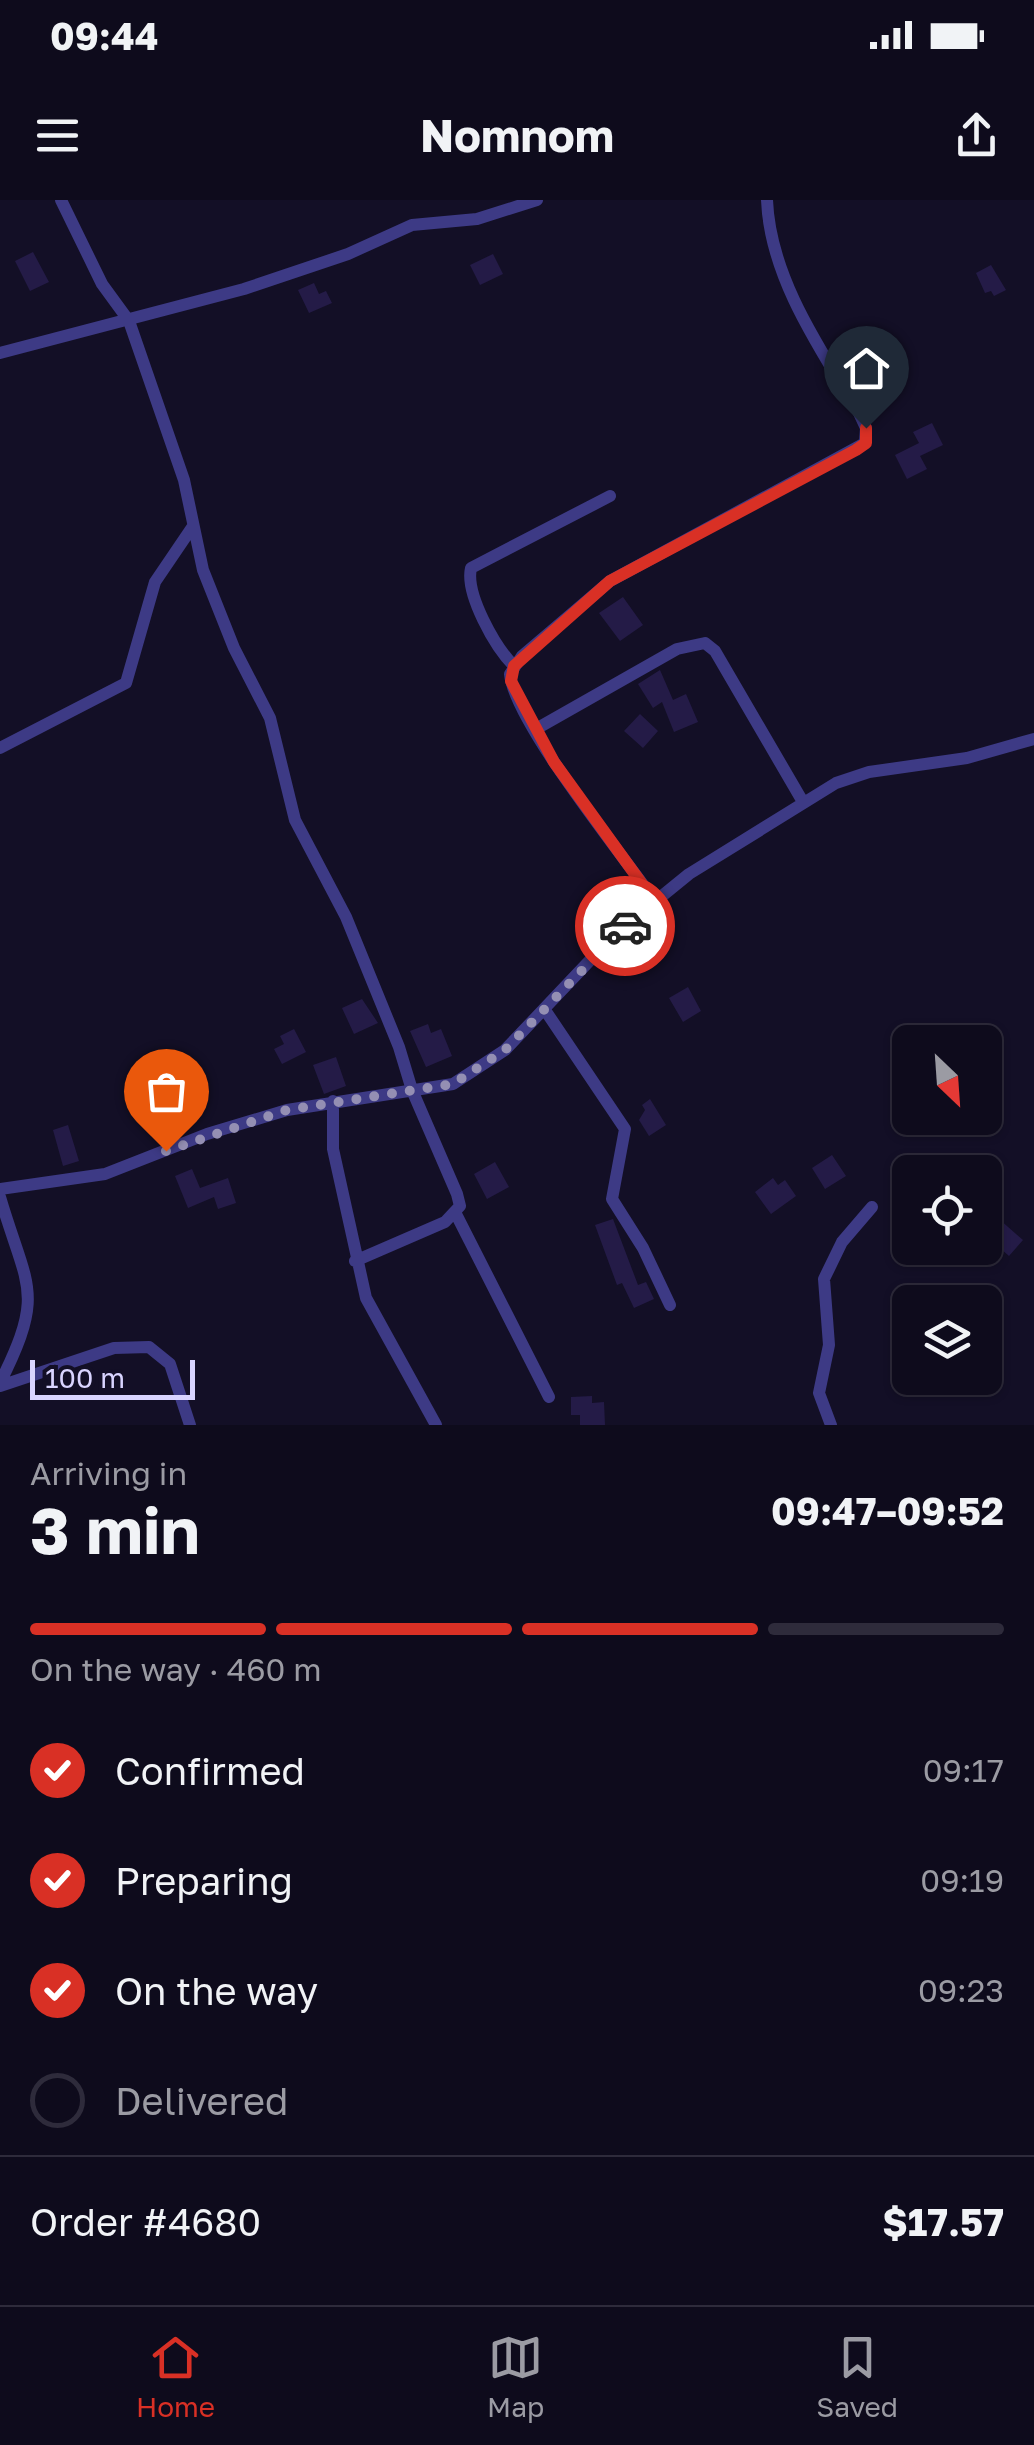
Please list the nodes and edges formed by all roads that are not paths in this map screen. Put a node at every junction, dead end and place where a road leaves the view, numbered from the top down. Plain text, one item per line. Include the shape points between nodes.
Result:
1 (61, 200) edge
2 (537, 200) edge
3 (767, 200) edge
4 (129, 321) junction
5 (0, 353) edge
6 (610, 496) dead end
7 (193, 526) junction
8 (514, 666) junction
9 (536, 729) junction
10 (1034, 740) edge
11 (0, 748) edge
12 (803, 802) junction
13 (655, 902) junction
14 (546, 1010) junction
15 (412, 1090) junction
16 (333, 1101) junction
17 (0, 1189) edge
18 (0, 1197) edge
19 (872, 1207) dead end
20 (456, 1214) junction
21 (356, 1261) junction
22 (670, 1305) dead end
23 (0, 1384) edge
24 (549, 1397) dead end
25 (190, 1425) edge
26 (436, 1425) edge
27 (831, 1425) edge

1 - 4 street via 102,284
2 - 4 street via 477,220 412,225 348,254
3 - 8 street via 794,296 859,413 866,443 610,581
4 - 5 street
4 - 7 street via 184,480
6 - 8 street via 471,568 470,582
7 - 11 street via 155,582 126,683
7 - 15 street via 221,619 270,718 295,820 346,916
8 - 9 street via 511,681
9 - 12 street via 676,650 704,644 715,652
9 - 13 street
10 - 12 street via 856,775
12 - 13 street
13 - 14 street via 594,954
14 - 15 street via 477,1071 453,1084
14 - 22 street via 626,1129 614,1206
15 - 16 street
15 - 20 street via 457,1194
16 - 17 street via 207,1134 105,1174
16 - 21 street via 333,1148
18 - 23 street via 30,1306
19 - 27 street via 842,1242 824,1279 828,1345 819,1392
20 - 21 street
20 - 24 street
21 - 26 street via 382,1333
23 - 25 street via 114,1348 149,1347 170,1364

